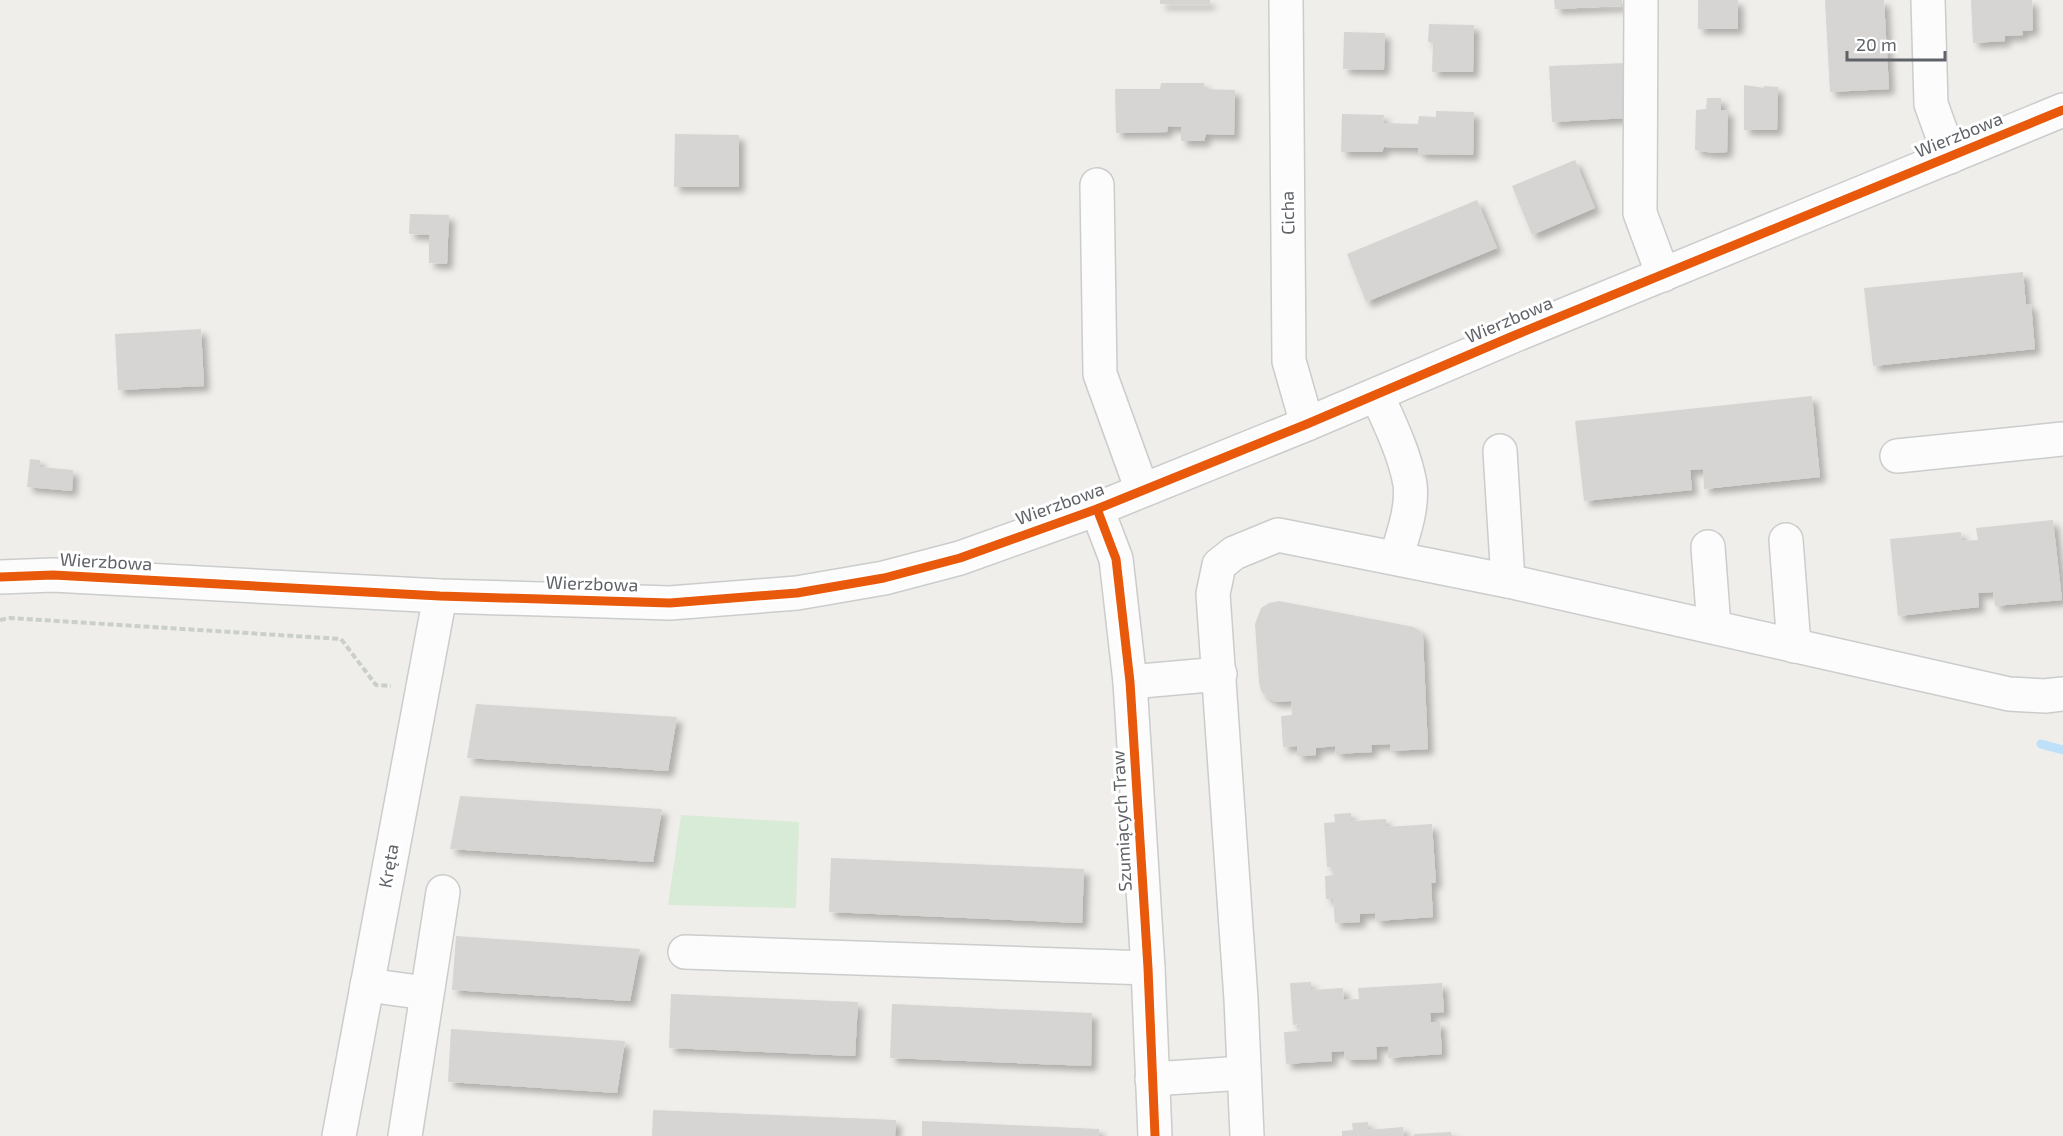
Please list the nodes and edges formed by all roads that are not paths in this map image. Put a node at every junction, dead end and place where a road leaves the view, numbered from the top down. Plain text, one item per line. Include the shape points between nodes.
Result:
1 (1286, 0) edge
2 (1641, 0) edge
3 (1928, 0) edge
4 (2063, 110) edge
5 (1950, 157) junction
6 (1097, 185) dead end
7 (1663, 275) junction
8 (1377, 395) junction
9 (1307, 424) junction
10 (2063, 439) edge
11 (1500, 451) dead end
12 (1897, 456) dead end
13 (1142, 490) junction
14 (1096, 508) junction
15 (1786, 540) dead end
16 (1708, 546) dead end
17 (1396, 558) junction
18 (0, 577) edge
19 (1508, 581) junction
20 (440, 596) junction
21 (1714, 627) junction
22 (1794, 646) junction
23 (1220, 674) junction
24 (1130, 682) junction
25 (2063, 694) edge
26 (443, 892) dead end
27 (685, 952) dead end
28 (1148, 968) junction
29 (367, 985) junction
30 (426, 993) junction
31 (1244, 1073) junction
32 (1152, 1079) junction
33 (339, 1136) edge
34 (405, 1136) edge
35 (1155, 1136) edge
36 (1247, 1136) edge

1 - 9 street, Cicha via 1289,361
2 - 7 street via 1640,213
3 - 5 street via 1931,104
4 - 5 street, Wierzbowa
5 - 7 street, Wierzbowa
6 - 13 street via 1101,374
7 - 8 street, Wierzbowa
8 - 9 street, Wierzbowa
8 - 17 street via 1410,485 1407,521
9 - 13 street, Wierzbowa
10 - 12 street
11 - 19 street
13 - 14 street, Wierzbowa
14 - 20 street, Wierzbowa via 960,558 884,578 797,593 670,603
14 - 24 street, Szumiących Traw via 1116,559
15 - 22 street
16 - 21 street
17 - 19 street
17 - 23 street via 1278,535 1234,553 1219,565 1213,594
18 - 20 street, Wierzbowa via 53,575
19 - 21 street
20 - 29 street, Kręta
21 - 22 street
22 - 25 street via 2009,694
23 - 24 street
23 - 31 street
24 - 28 street, Szumiących Traw
26 - 30 street
27 - 28 street
28 - 32 street, Szumiących Traw
29 - 30 street
29 - 33 street, Kręta
30 - 34 street
31 - 32 street
31 - 36 street
32 - 35 street, Szumiących Traw

